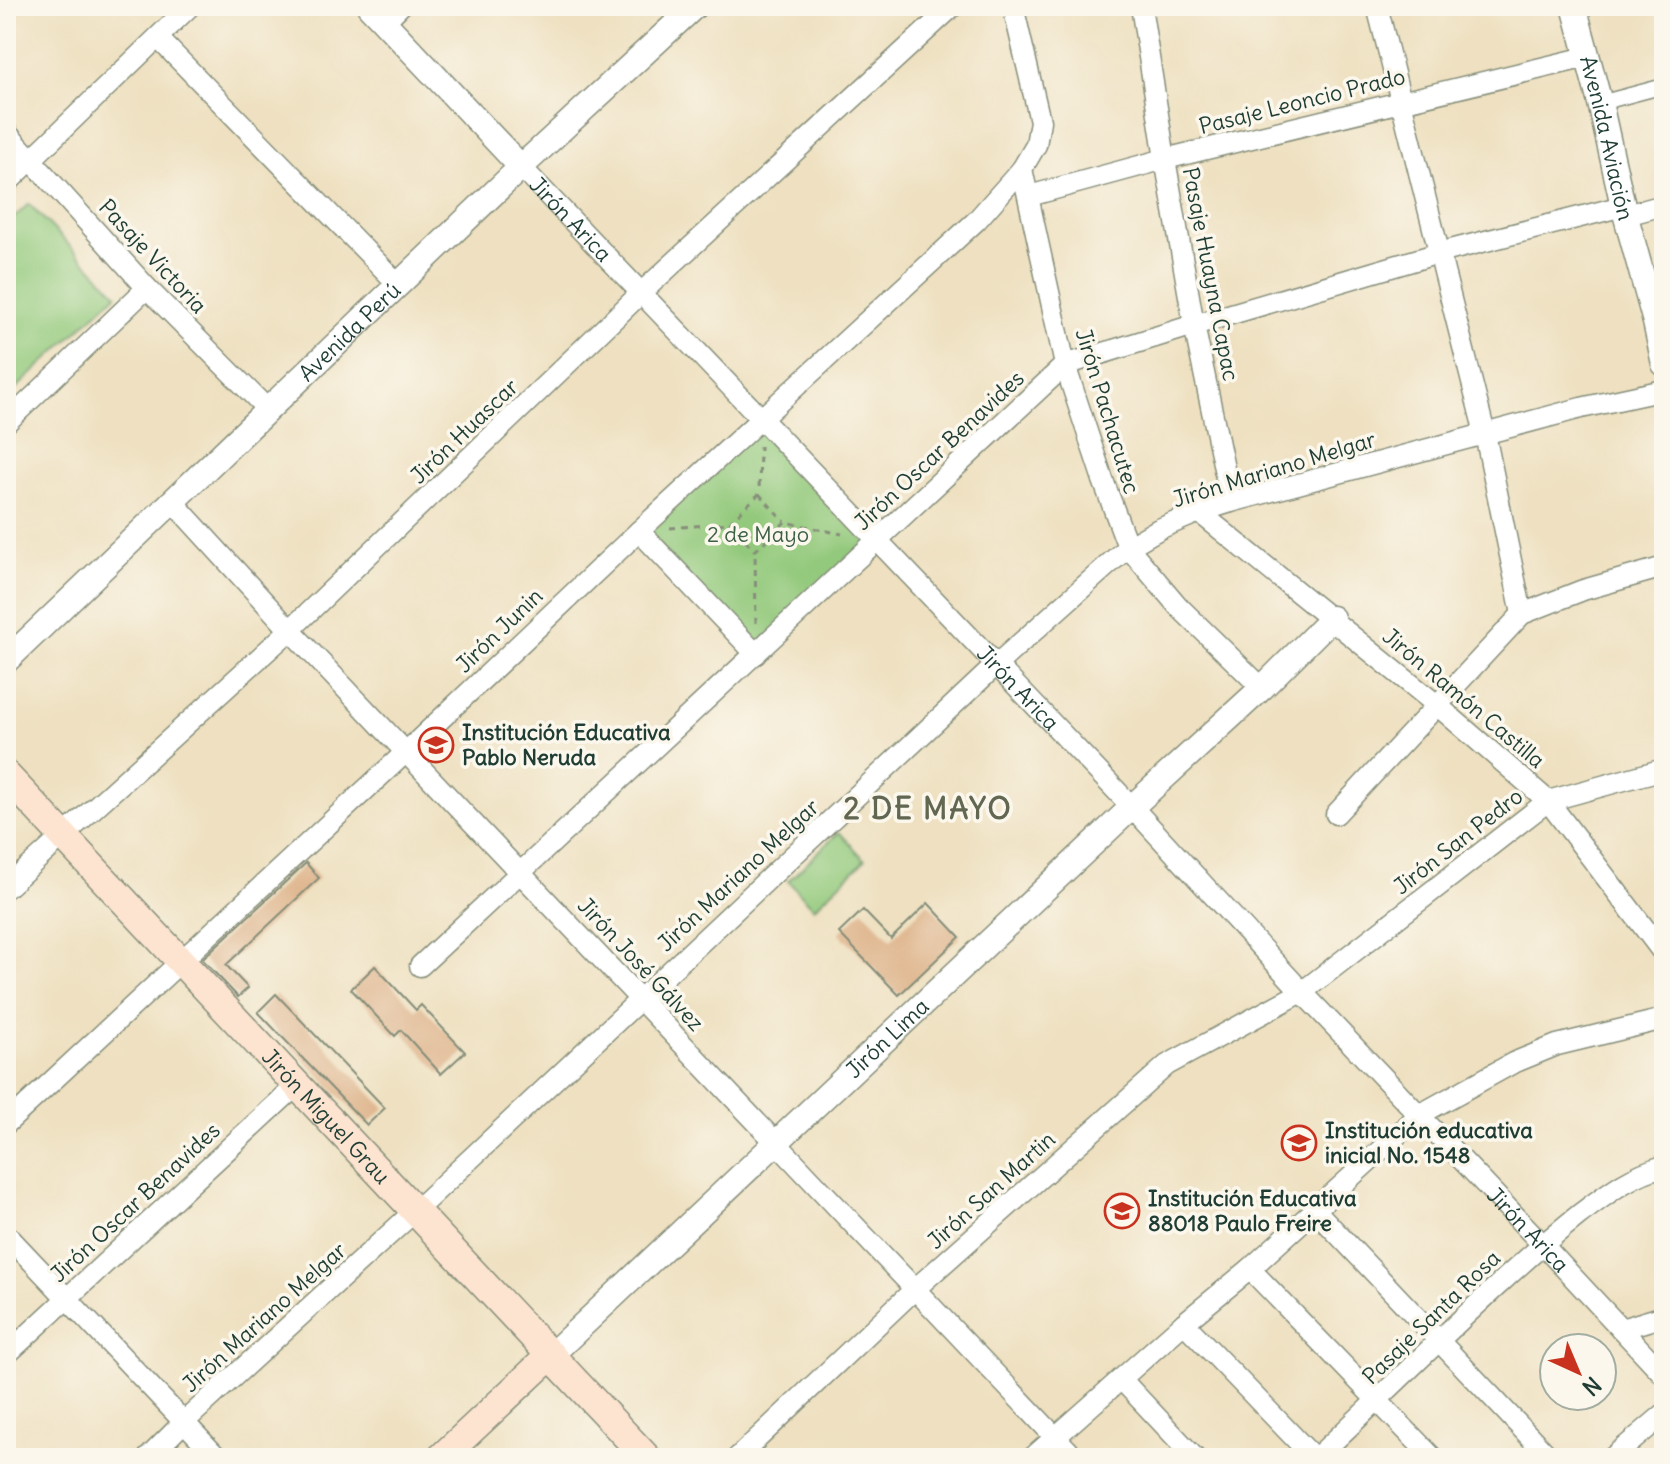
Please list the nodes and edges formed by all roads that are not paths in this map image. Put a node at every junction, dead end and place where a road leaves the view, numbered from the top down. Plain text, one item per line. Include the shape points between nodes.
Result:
1 (190, 6) edge
2 (695, 6) edge
3 (953, 6) edge
4 (1013, 6) edge
5 (1141, 6) edge
6 (1377, 6) edge
7 (1574, 6) edge
8 (385, 11) edge
9 (158, 38) junction
10 (1587, 57) junction
11 (1664, 86) edge
12 (1401, 101) junction
13 (1600, 103) junction
14 (6, 132) edge
15 (31, 159) junction
16 (1165, 159) junction
17 (521, 167) junction
18 (1022, 169) junction
19 (6, 184) edge
20 (1029, 196) junction
21 (1664, 205) edge
22 (1625, 210) junction
23 (1439, 253) junction
24 (399, 285) junction
25 (147, 288) junction
26 (641, 293) junction
27 (1659, 320) edge
28 (1194, 325) junction
29 (1664, 364) edge
30 (1065, 365) junction
31 (1664, 390) edge
32 (268, 410) junction
33 (760, 418) junction
34 (6, 423) edge
35 (1485, 434) junction
36 (173, 502) junction
37 (1231, 502) junction
38 (1199, 512) junction
39 (639, 531) junction
40 (877, 541) junction
41 (1128, 547) junction
42 (1664, 567) edge
43 (1522, 614) junction
44 (1332, 618) junction
45 (290, 630) junction
46 (756, 654) junction
47 (6, 661) edge
48 (996, 665) junction
49 (1262, 688) junction
50 (1438, 706) junction
51 (406, 752) junction
52 (1664, 769) edge
53 (6, 775) edge
54 (1548, 801) junction
55 (1132, 807) junction
56 (1336, 814) dead end
57 (61, 836) junction
58 (520, 872) junction
59 (6, 888) edge
60 (1664, 954) edge
61 (180, 961) junction
62 (420, 966) dead end
63 (1302, 992) junction
64 (641, 999) junction
65 (1664, 1019) edge
66 (297, 1085) junction
67 (1419, 1115) junction
68 (6, 1124) edge
69 (776, 1142) junction
70 (1664, 1166) edge
71 (416, 1210) junction
72 (1316, 1211) junction
73 (6, 1234) edge
74 (1542, 1244) junction
75 (1250, 1269) junction
76 (915, 1289) junction
77 (66, 1298) junction
78 (1664, 1316) edge
79 (1184, 1323) junction
80 (1621, 1329) junction
81 (1437, 1341) junction
82 (6, 1355) edge
83 (551, 1355) junction
84 (1664, 1375) edge
85 (1122, 1380) junction
86 (1378, 1401) junction
87 (1664, 1414) edge
88 (184, 1422) junction
89 (1055, 1437) junction
90 (148, 1458) edge
91 (218, 1458) edge
92 (441, 1458) edge
93 (647, 1458) edge
94 (737, 1458) edge
95 (1032, 1458) edge
96 (1075, 1458) edge
97 (1195, 1458) edge
98 (1315, 1458) edge
99 (1433, 1458) edge
100 (1550, 1458) edge
101 (1612, 1458) edge

1 - 9 street
2 - 17 street, Avenida Perú
3 - 26 street, Jirón Huascar
4 - 18 street via 1040,121 1036,145
5 - 16 street, Pasaje Huayna Capac
6 - 12 street
7 - 10 street, Avenida Aviación
8 - 17 street, Jirón Arica
9 - 15 street
9 - 24 street
10 - 12 street, Pasaje Leoncio Prado
10 - 13 street, Avenida Aviación
11 - 13 street
12 - 16 street, Pasaje Leoncio Prado
12 - 23 street
13 - 22 street, Avenida Aviación
14 - 15 street, Pasaje Victoria
15 - 19 street
15 - 25 street, Pasaje Victoria
16 - 20 street, Pasaje Leoncio Prado
16 - 28 street, Pasaje Huayna Capac
17 - 24 street, Avenida Perú
17 - 26 street, Jirón Arica
18 - 20 street, Jirón Pachacutec
18 - 33 street, Jirón Junin via 976,221
20 - 30 street, Jirón Pachacutec
21 - 22 street, Jirón Oscar Benavides
22 - 23 street, Jirón Oscar Benavides
22 - 27 street, Avenida Aviación
23 - 28 street, Jirón Oscar Benavides
23 - 35 street
24 - 32 street, Avenida Perú
25 - 32 street, Pasaje Victoria
25 - 34 street
26 - 33 street, Jirón Arica
26 - 45 street, Jirón Huascar
27 - 29 street, Avenida Aviación
28 - 30 street, Jirón Oscar Benavides
28 - 37 street, Pasaje Huayna Capac
30 - 40 street, Jirón Oscar Benavides
30 - 41 street, Jirón Pachacutec
31 - 35 street, Jirón Mariano Melgar
32 - 36 street, Avenida Perú
33 - 39 street, Jirón Junin
33 - 40 street, Jirón Arica
35 - 37 street, Jirón Mariano Melgar
35 - 43 street
36 - 45 street, Jirón José Gálvez
36 - 47 street, Avenida Perú
37 - 38 street, Jirón Mariano Melgar
38 - 41 street, Jirón Mariano Melgar
38 - 44 street, Jirón Ramón Castilla
39 - 46 street
39 - 51 street, Jirón Junin
40 - 46 street, Jirón Oscar Benavides
40 - 48 street, Jirón Arica
41 - 48 street, Jirón Mariano Melgar
41 - 49 street, Jirón Pachacutec via 1178,606
42 - 43 street
43 - 50 street
44 - 49 street, Jirón Lima
44 - 50 street, Jirón Ramón Castilla
45 - 51 street, Jirón José Gálvez
45 - 57 street, Jirón Huascar
46 - 58 street, Jirón Oscar Benavides
48 - 55 street, Jirón Arica
48 - 64 street, Jirón Mariano Melgar
49 - 55 street, Jirón Lima
50 - 54 street, Jirón Ramón Castilla
50 - 56 street
51 - 58 street, Jirón José Gálvez
51 - 61 street, Jirón Junin
52 - 54 street, Jirón San Pedro
53 - 57 main road, Jirón Miguel Grau
54 - 60 street, Jirón Ramón Castilla
54 - 63 street, Jirón San Pedro
55 - 63 street, Jirón Arica
55 - 69 street, Jirón Lima
57 - 59 street, Jirón Huascar
57 - 61 main road, Jirón Miguel Grau
58 - 62 street, Jirón Oscar Benavides
58 - 64 street, Jirón José Gálvez
61 - 66 main road, Jirón Miguel Grau
61 - 68 street, Jirón Junin
63 - 67 street, Jirón Arica
63 - 76 street, Jirón San Martin via 1167,1065
64 - 69 street, Jirón José Gálvez
64 - 71 street, Jirón Mariano Melgar
65 - 67 street via 1557,1045
66 - 71 main road, Jirón Miguel Grau
66 - 77 street, Jirón Oscar Benavides
67 - 72 street
67 - 74 street, Jirón Arica
69 - 76 street, Jirón José Gálvez
69 - 83 street, Jirón Lima
70 - 74 street, Pasaje Santa Rosa via 1621,1183
71 - 83 main road, Jirón Miguel Grau
71 - 88 street, Jirón Mariano Melgar
72 - 75 street
72 - 81 street
73 - 77 street
74 - 80 street, Jirón Arica
74 - 81 street, Pasaje Santa Rosa
75 - 79 street
75 - 86 street
76 - 89 street, Jirón José Gálvez
76 - 94 street, Jirón San Martin
77 - 82 street, Jirón Oscar Benavides
77 - 88 street
78 - 80 street
79 - 85 street
79 - 98 street
80 - 84 street, Jirón Arica
81 - 86 street, Pasaje Santa Rosa
81 - 100 street
83 - 92 main road, Jirón Lima
83 - 93 main road, Jirón Miguel Grau
85 - 89 street
85 - 97 street
86 - 98 street, Pasaje Santa Rosa
86 - 99 street
87 - 101 street
88 - 90 street, Jirón Mariano Melgar
88 - 91 street
89 - 95 street
89 - 96 street, Jirón José Gálvez

